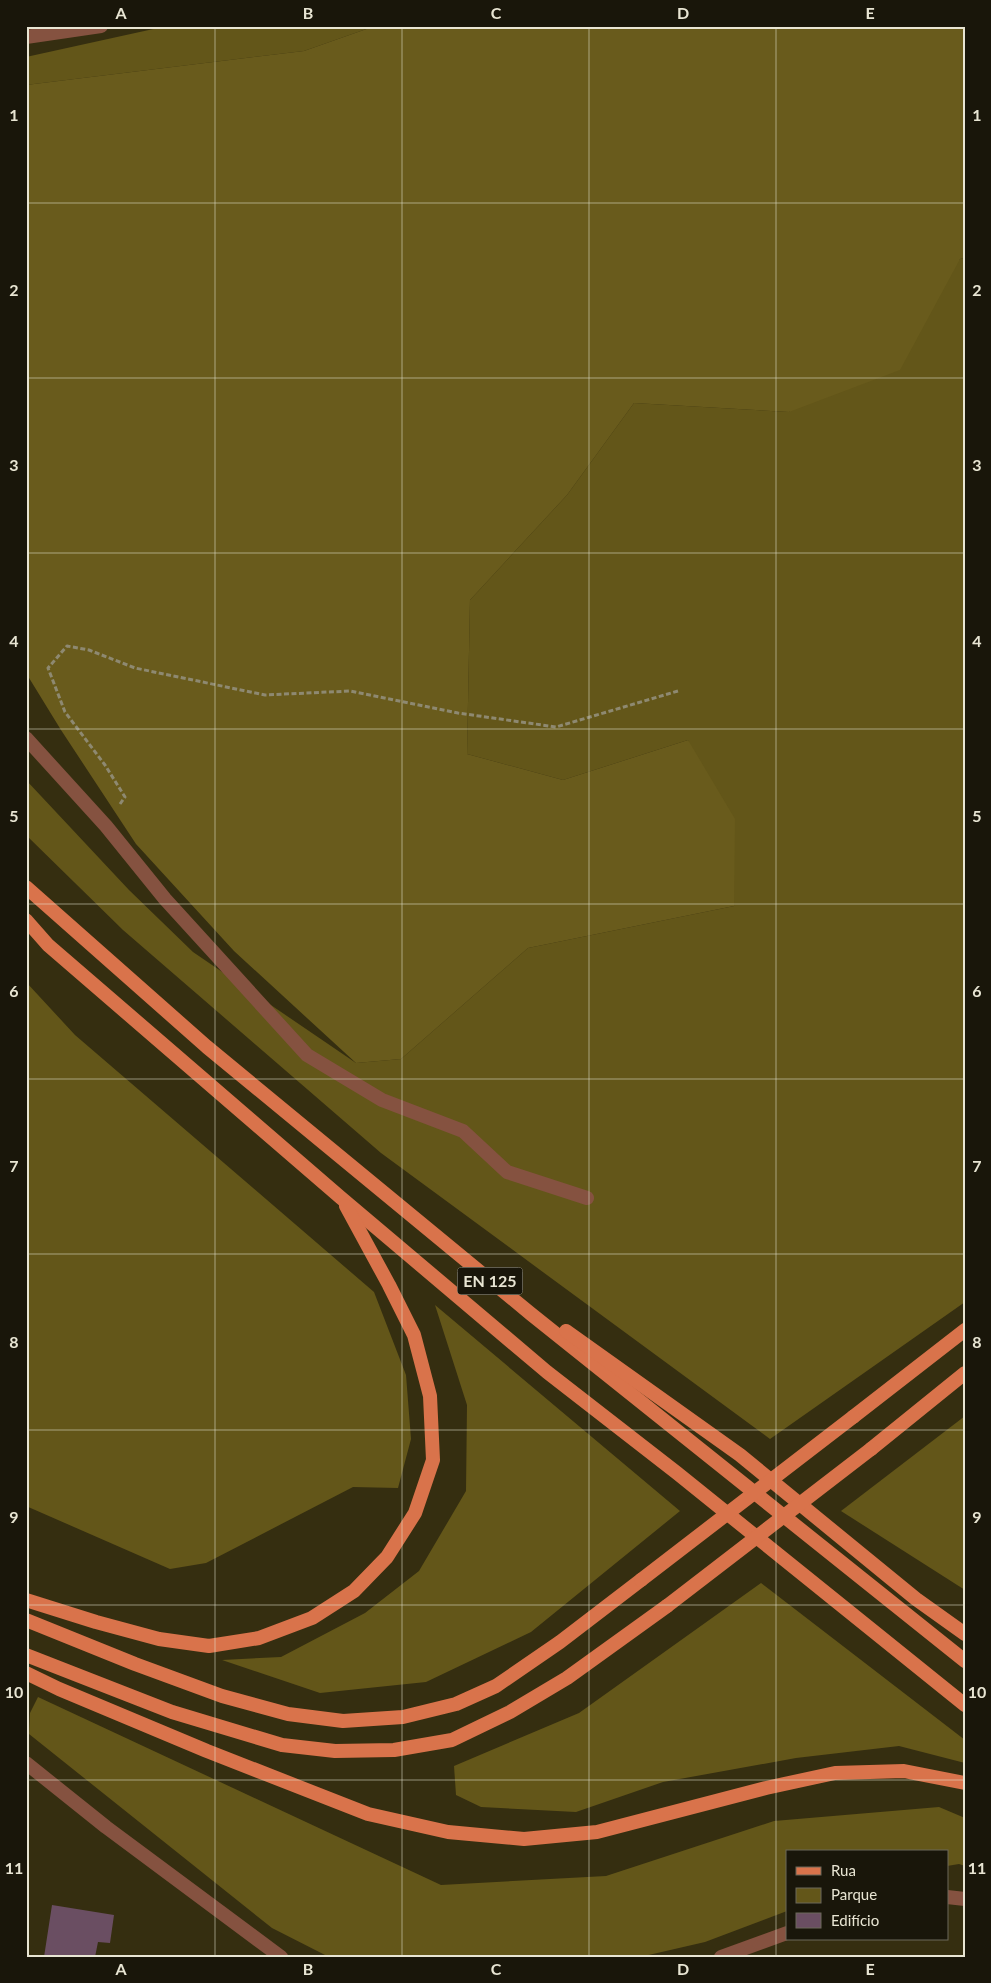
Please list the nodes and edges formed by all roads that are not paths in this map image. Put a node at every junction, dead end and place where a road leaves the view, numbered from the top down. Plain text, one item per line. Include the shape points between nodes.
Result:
1 (101, 26) edge
2 (26, 37) edge
3 (26, 738) edge
4 (26, 887) edge
5 (26, 920) edge
6 (340, 1197) junction
7 (587, 1198) dead end
8 (441, 1240) junction
9 (965, 1330) edge
10 (965, 1373) edge
11 (26, 1600) edge
12 (26, 1620) edge
13 (965, 1634) edge
14 (26, 1655) edge
15 (965, 1662) edge
16 (26, 1673) edge
17 (965, 1706) edge
18 (26, 1763) edge
19 (965, 1783) edge
20 (948, 1897) edge
21 (965, 1899) edge
22 (786, 1933) edge
23 (280, 1957) edge
24 (721, 1957) edge

1 - 2 street
3 - 7 street via 106,826 165,899 307,1055 382,1100 464,1131 507,1172
4 - 8 main road, EN 125 via 207,1047
5 - 6 main road, EN 125 via 48,945
6 - 11 main road via 414,1335 430,1396 433,1460 415,1513 387,1557 354,1591 312,1618 259,1638 209,1646 159,1639
6 - 17 main road, EN 125 via 547,1372
8 - 13 main road via 740,1455
8 - 15 main road, EN 125
9 - 12 main road, bridge via 560,1642 496,1686 456,1704 403,1717 343,1721 288,1714 222,1696 152,1671
10 - 14 main road, bridge via 667,1606 567,1678 510,1712 452,1740 394,1750 335,1751 282,1745 172,1712
16 - 19 main road via 206,1751 368,1814 448,1832 524,1839 598,1832 835,1773 904,1771
18 - 23 street
20 - 21 street
22 - 24 street

